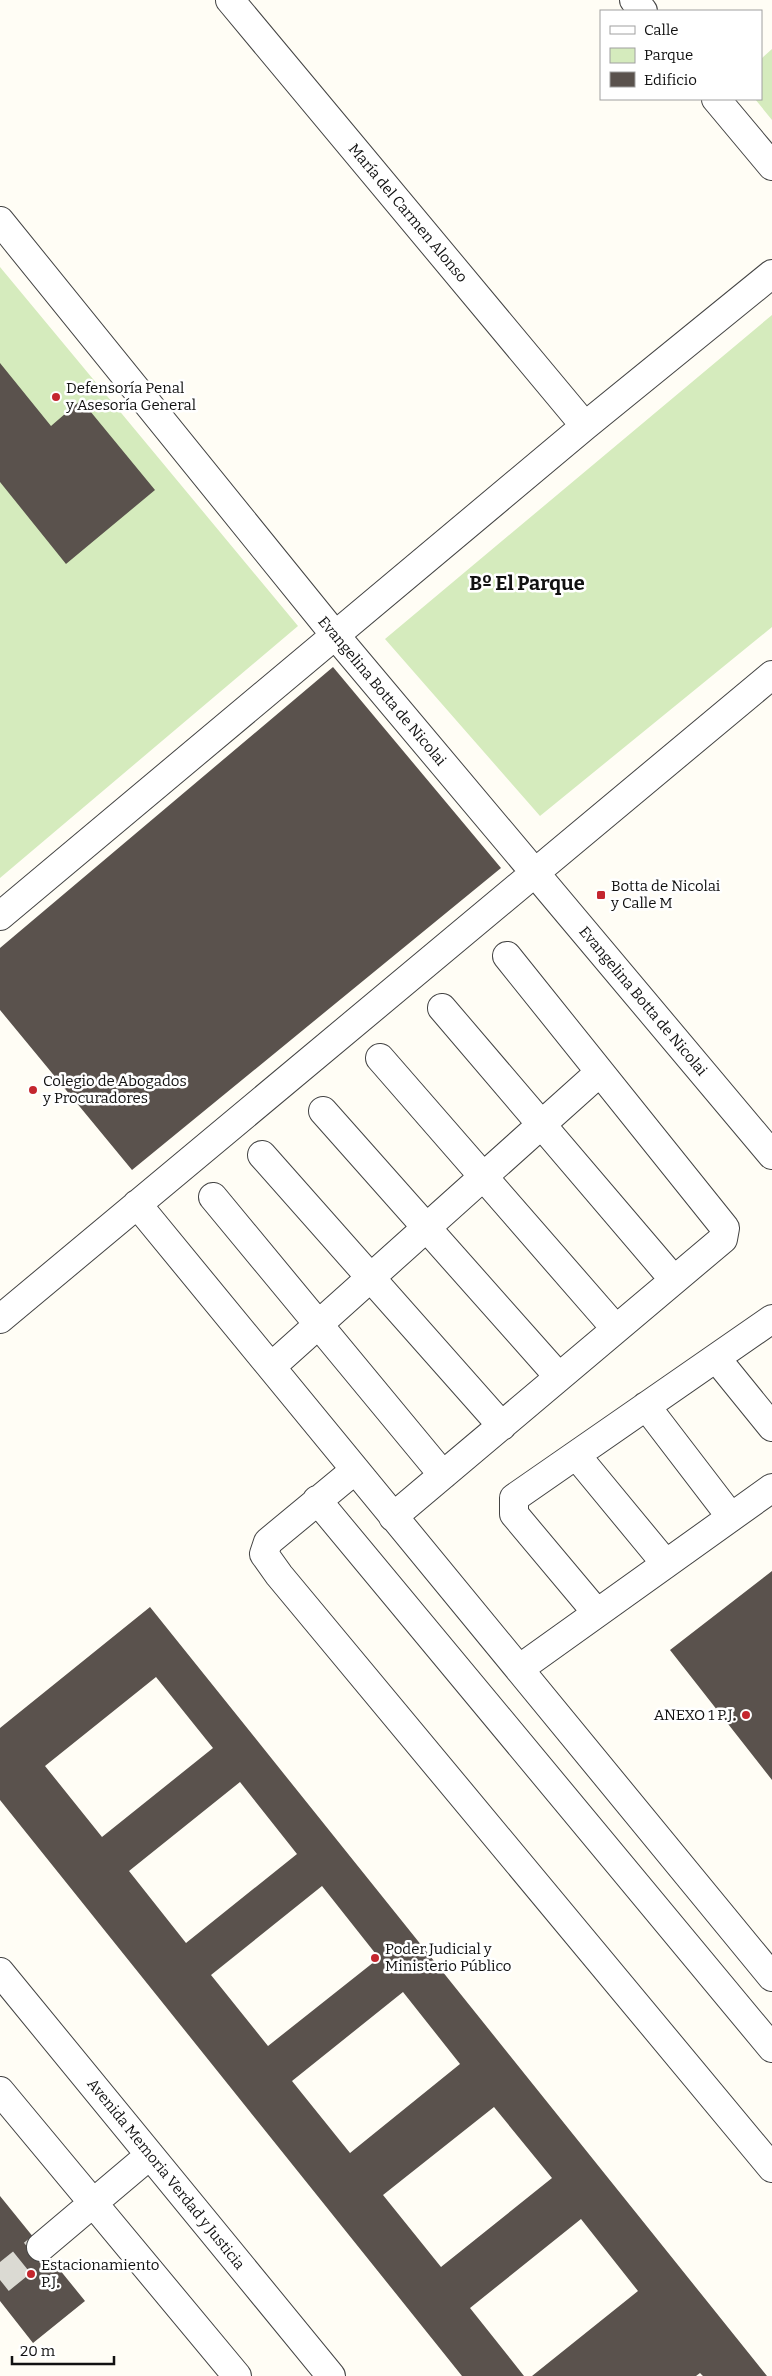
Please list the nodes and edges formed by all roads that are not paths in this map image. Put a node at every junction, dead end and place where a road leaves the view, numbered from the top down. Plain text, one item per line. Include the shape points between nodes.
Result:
1 (634, 0) edge
2 (232, 1) edge
3 (643, 10) edge
4 (717, 100) edge
5 (772, 166) edge
6 (0, 221) edge
7 (772, 274) edge
8 (585, 426) junction
9 (335, 635) junction
10 (772, 674) edge
11 (534, 872) junction
12 (0, 916) edge
13 (507, 956) dead end
14 (442, 1008) dead end
15 (380, 1058) dead end
16 (600, 1072) junction
17 (323, 1111) dead end
18 (541, 1124) junction
19 (262, 1155) dead end
20 (772, 1155) edge
21 (483, 1176) junction
22 (214, 1197) dead end
23 (137, 1204) junction
24 (426, 1228) junction
25 (370, 1277) junction
26 (674, 1280) junction
27 (0, 1319) edge
28 (772, 1319) edge
29 (319, 1324) junction
30 (616, 1329) junction
31 (716, 1358) junction
32 (271, 1367) junction
33 (558, 1377) junction
34 (646, 1406) junction
35 (502, 1426) junction
36 (772, 1427) edge
37 (576, 1455) junction
38 (355, 1470) junction
39 (443, 1475) junction
40 (772, 1488) edge
41 (317, 1500) junction
42 (394, 1517) junction
43 (731, 1518) junction
44 (666, 1564) junction
45 (597, 1613) junction
46 (519, 1669) junction
47 (0, 1972) edge
48 (772, 1977) edge
49 (772, 2048) edge
50 (0, 2091) edge
51 (150, 2155) junction
52 (772, 2168) edge
53 (92, 2204) junction
54 (41, 2247) tunnel mouth
55 (237, 2376) edge
56 (331, 2376) edge

1 - 3 street
2 - 8 street, María del Carmen Alonso
4 - 5 street
6 - 9 street, Evangelina Botta de Nicolai
7 - 8 street
8 - 9 street
9 - 11 street, Evangelina Botta de Nicolai
9 - 12 street
10 - 11 street
11 - 20 street, Evangelina Botta de Nicolai
11 - 23 street
13 - 16 street
14 - 18 street
15 - 21 street
16 - 18 street
16 - 26 street via 725,1228 723,1239
17 - 24 street
18 - 21 street
18 - 26 street
19 - 25 street
21 - 24 street
21 - 30 street
22 - 29 street
23 - 27 street
23 - 32 street
24 - 25 street
24 - 33 street
25 - 29 street
25 - 35 street
26 - 30 street
28 - 31 street
29 - 32 street
29 - 39 street
30 - 33 street
31 - 34 street
31 - 36 street
32 - 38 street
33 - 35 street
34 - 37 street
34 - 43 street
35 - 39 street
37 - 44 street
37 - 45 street via 514,1498 514,1514
38 - 41 street
38 - 42 street
39 - 42 street
40 - 43 street
41 - 49 street
41 - 52 street via 268,1542 264,1554
42 - 46 street
43 - 44 street
44 - 45 street
45 - 46 street
46 - 48 street
47 - 51 street, Avenida Memoria Verdad y Justicia
50 - 53 street
51 - 53 street
51 - 56 street, Avenida Memoria Verdad y Justicia
53 - 54 street
53 - 55 street

